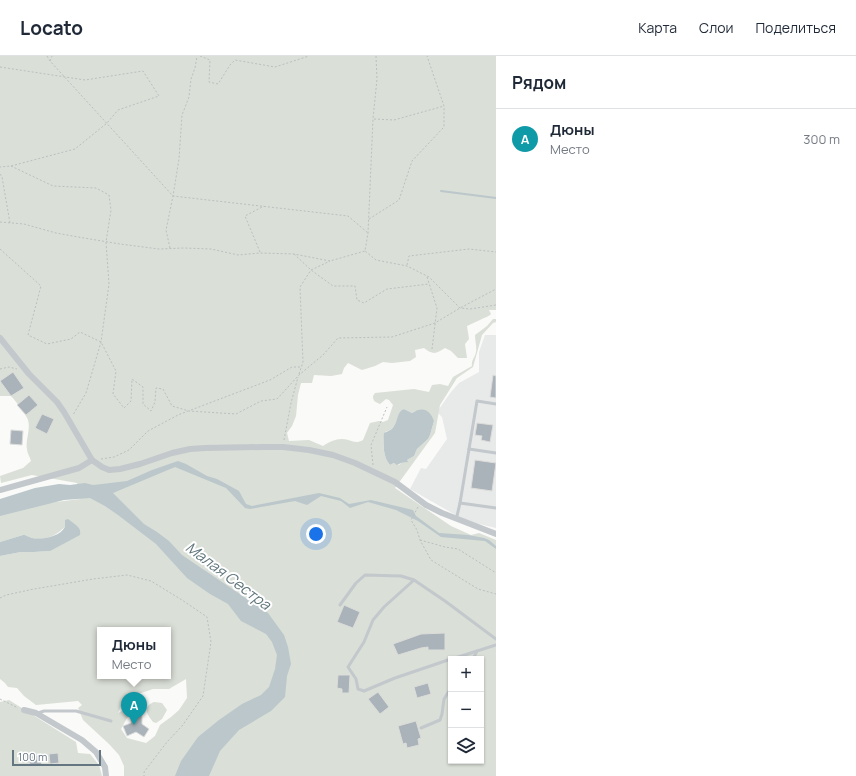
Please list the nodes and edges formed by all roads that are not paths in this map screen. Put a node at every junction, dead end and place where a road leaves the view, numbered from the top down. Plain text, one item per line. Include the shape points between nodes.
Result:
1 (0, 338) edge
2 (496, 404) edge
3 (469, 449) junction
4 (496, 453) edge
5 (92, 460) junction
6 (0, 490) edge
7 (460, 503) junction
8 (496, 508) edge
9 (456, 519) junction
10 (496, 534) edge
11 (414, 580) junction
12 (340, 605) dead end
13 (496, 639) edge
14 (496, 645) edge
15 (477, 651) junction
16 (461, 656) edge
17 (474, 656) edge
18 (448, 660) edge
19 (448, 692) edge
20 (24, 710) road end
21 (36, 713) junction
22 (111, 721) dead end
23 (421, 728) dead end
24 (106, 776) edge

1 - 5 street via 64,412
2 - 3 lane via 477,401
3 - 4 lane
3 - 7 lane
5 - 6 street via 79,468
5 - 9 street via 109,470 133,466 190,449 246,447 309,450 355,463 395,482 426,504
7 - 8 lane
7 - 9 lane
9 - 10 street
11 - 12 lane via 401,576 364,575
11 - 13 lane
11 - 18 lane via 373,620 364,642 348,667 356,679 358,689 364,691
14 - 15 lane
15 - 16 lane
15 - 17 lane
19 - 23 lane via 444,699 440,720
20 - 21 street
21 - 22 lane via 76,711
21 - 24 street via 82,740 96,752 105,767

